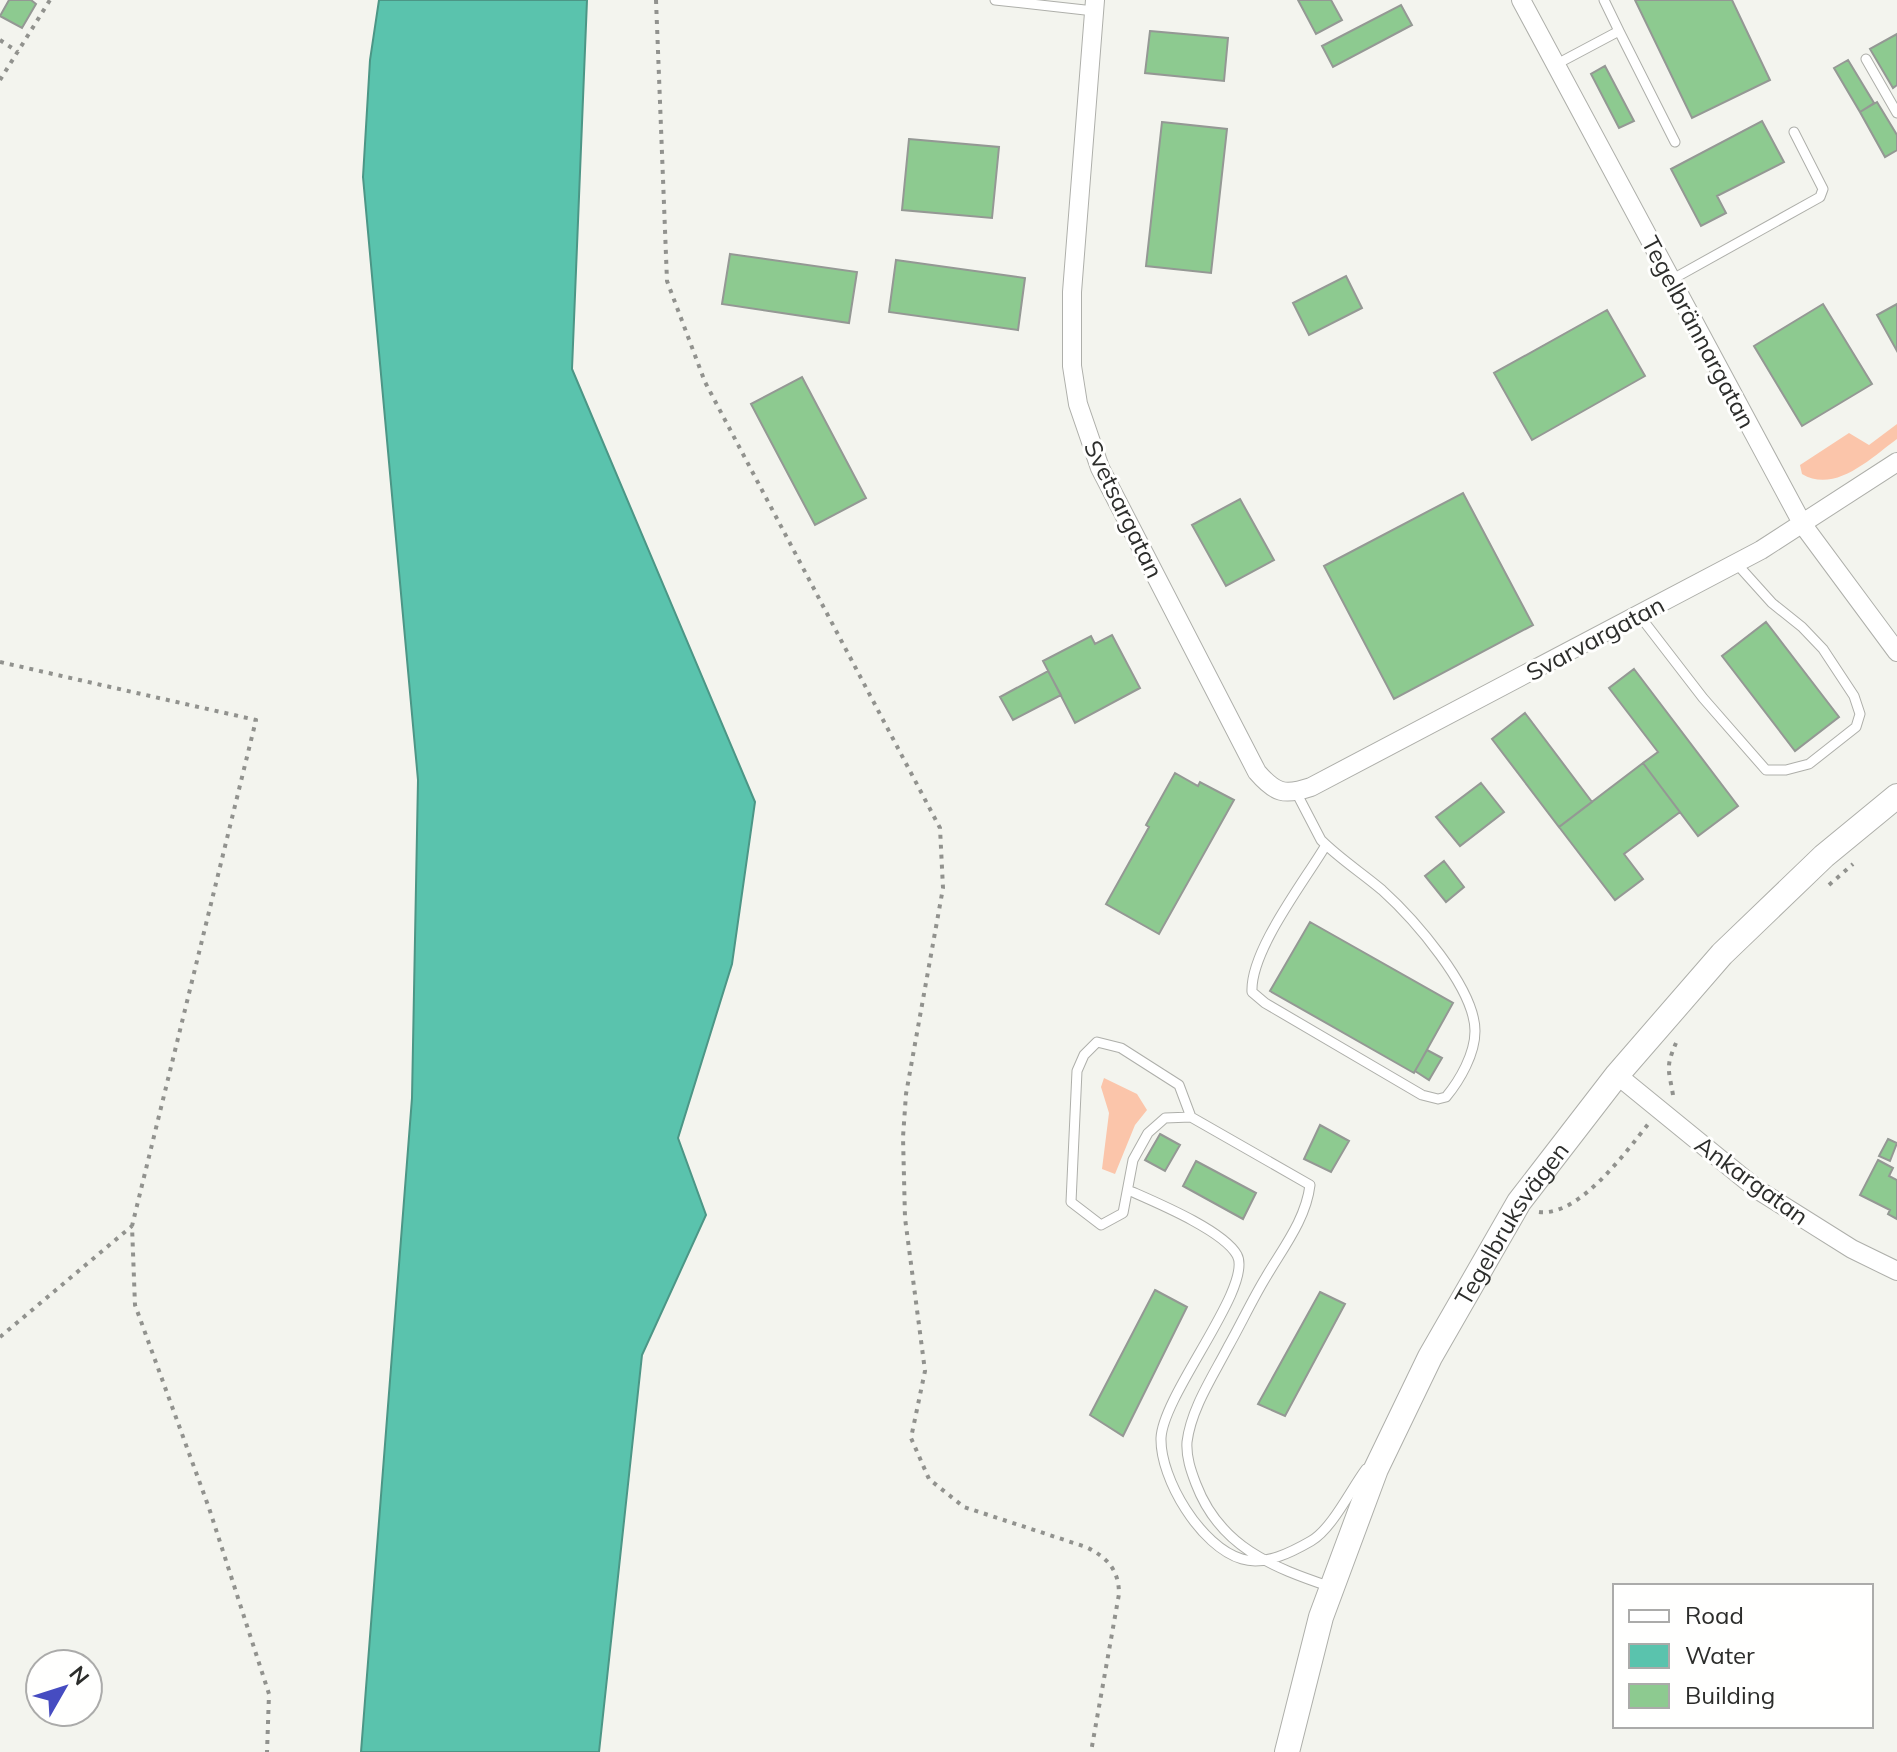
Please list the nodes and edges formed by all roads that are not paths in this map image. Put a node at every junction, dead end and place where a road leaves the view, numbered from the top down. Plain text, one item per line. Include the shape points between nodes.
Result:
1 (995, 0) edge
2 (1521, 0) edge
3 (1604, 0) edge
4 (1094, 5) edge
5 (1619, 31) junction
6 (1866, 59) dead end
7 (1555, 65) junction
8 (1897, 113) edge
9 (1794, 132) dead end
10 (1675, 142) dead end
11 (1671, 280) junction
12 (1897, 462) edge
13 (1803, 525) junction
14 (1736, 563) junction
15 (1639, 615) junction
16 (1897, 652) edge
17 (1290, 792) junction
18 (1897, 796) edge
19 (1326, 845) junction
20 (1617, 1075) junction
21 (1191, 1117) junction
22 (1128, 1190) junction
23 (1897, 1271) edge
24 (1395, 1431) junction
25 (1260, 1560) junction
26 (1331, 1587) junction
27 (1287, 1752) edge

1 - 4 lane
2 - 7 street, Tegelbrännargatan
3 - 5 lane
4 - 17 street, Svetsargatan via 1072,292 1078,404 1100,468 1257,772 1270,787
5 - 7 lane
5 - 10 lane
6 - 8 lane
7 - 11 street, Tegelbrännargatan
9 - 11 lane via 1823,189 1820,197
11 - 13 street, Tegelbrännargatan
12 - 13 street, Svarvargatan
13 - 14 street, Svarvargatan
13 - 16 street, Tegelbrännargatan
14 - 15 street, Svarvargatan
14 - 15 lane via 1823,649 1854,696 1860,714 1856,727 1809,764 1766,770
15 - 17 street, Svarvargatan
17 - 19 lane
18 - 20 street, Tegelbruksvägen via 1775,901
19 - 19 lane via 1381,889 1421,931 1468,1003 1476,1028 1473,1049 1446,1097 1422,1095 1252,992 1261,951
20 - 23 street, Ankargatan via 1758,1190
20 - 24 street, Tegelbruksvägen via 1519,1202 1430,1357
21 - 22 lane via 1165,1118 1148,1133 1133,1160
21 - 22 lane via 1179,1085 1121,1048 1097,1042 1084,1055 1077,1071 1071,1202 1101,1225 1123,1213
21 - 25 lane via 1310,1185 1308,1206 1216,1371 1187,1443 1202,1499 1221,1528
22 - 25 lane via 1189,1218 1237,1255 1240,1267 1217,1327 1174,1395 1161,1439 1178,1498 1190,1516 1218,1545 1242,1559
24 - 25 lane via 1319,1537
24 - 26 street, Tegelbruksvägen
25 - 26 lane
26 - 27 street, Tegelbruksvägen

